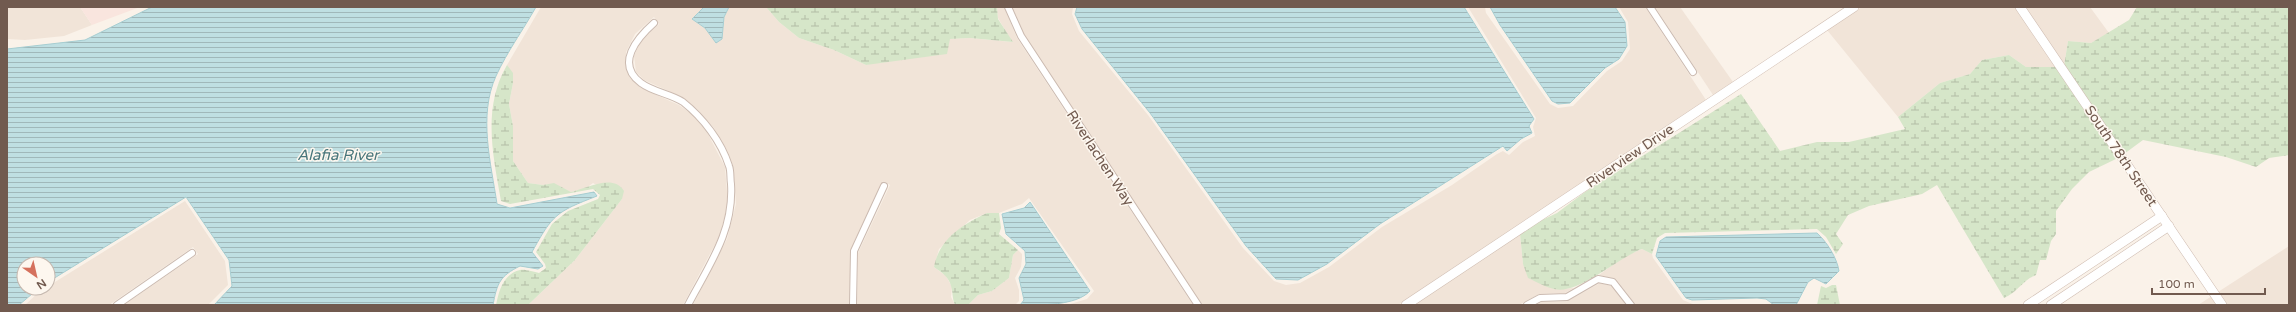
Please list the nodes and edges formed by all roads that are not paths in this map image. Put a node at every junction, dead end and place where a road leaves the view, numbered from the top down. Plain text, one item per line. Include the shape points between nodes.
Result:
1 (1008, 7) edge
2 (1650, 7) edge
3 (1854, 7) edge
4 (2020, 7) edge
5 (654, 23) dead end
6 (1693, 72) dead end
7 (884, 186) dead end
8 (2162, 216) junction
9 (2169, 226) junction
10 (192, 253) dead end
11 (116, 305) edge
12 (688, 305) edge
13 (853, 305) edge
14 (1198, 305) edge
15 (1406, 305) edge
16 (1527, 305) edge
17 (1631, 305) edge
18 (2028, 305) edge
19 (2051, 305) edge
20 (2222, 305) edge

1 - 14 street, Riverlachen Way via 1021,36
2 - 6 street
3 - 15 street, Riverview Drive
4 - 8 street, South 78th Street
5 - 12 street via 638,37 629,54 632,74 642,84 681,101 695,112 710,130 729,166 732,204 724,237
7 - 13 street via 854,251
8 - 9 street, South 78th Street
8 - 18 street
9 - 19 street
9 - 20 street, South 78th Street
10 - 11 street
16 - 17 street via 1540,298 1566,297 1598,279 1614,282

